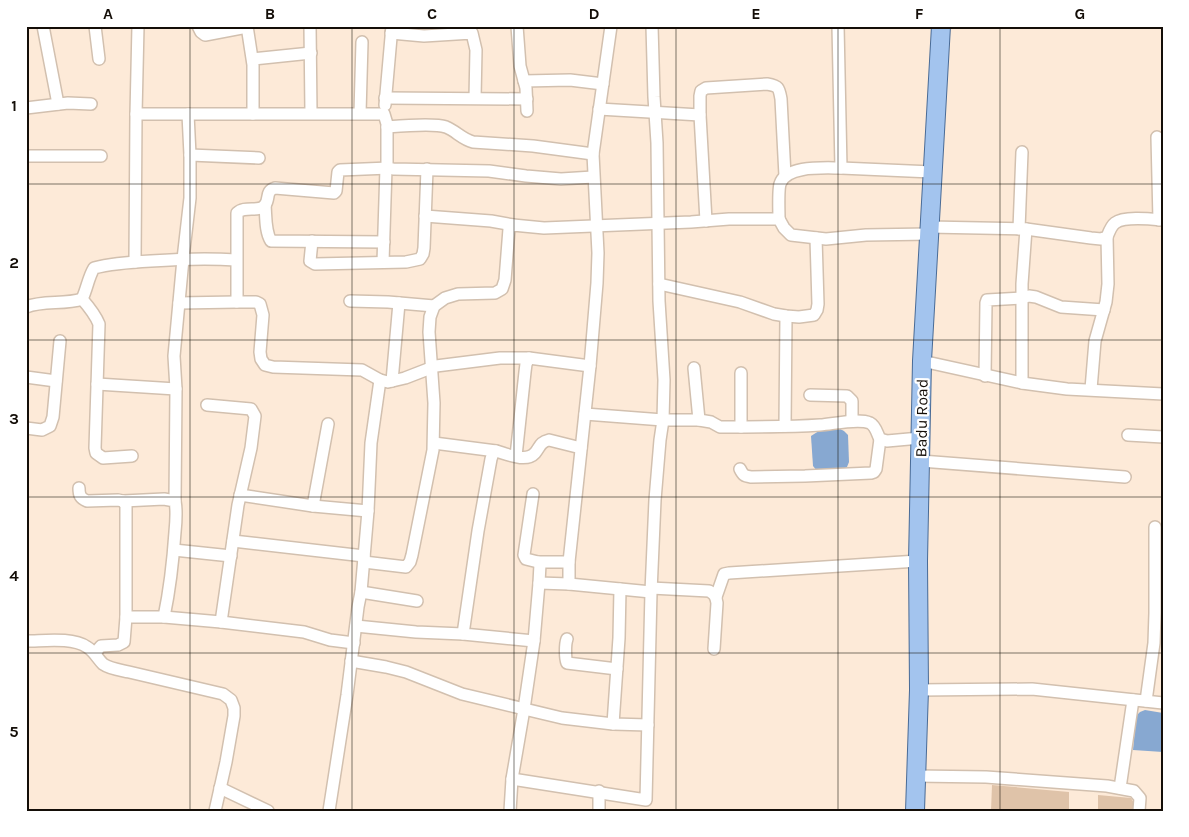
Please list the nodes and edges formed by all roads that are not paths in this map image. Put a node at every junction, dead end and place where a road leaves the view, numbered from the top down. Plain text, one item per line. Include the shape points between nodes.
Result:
1 (43, 26) edge
2 (95, 26) edge
3 (138, 26) edge
4 (198, 26) edge
5 (310, 26) edge
6 (517, 26) edge
7 (611, 26) edge
8 (652, 26) edge
9 (838, 26) edge
10 (941, 26) edge
11 (247, 27) edge
12 (391, 30) edge
13 (472, 30) edge
14 (362, 42) dead end
15 (311, 53) junction
16 (253, 58) junction
17 (99, 59) dead end
18 (524, 81) junction
19 (603, 84) junction
20 (385, 98) junction
21 (475, 98) junction
22 (527, 99) junction
23 (58, 104) junction
24 (91, 104) dead end
25 (26, 108) edge
26 (599, 109) junction
27 (527, 111) dead end
28 (311, 113) junction
29 (360, 113) junction
30 (654, 113) junction
31 (136, 114) junction
32 (188, 114) junction
33 (253, 114) junction
34 (384, 114) junction
35 (700, 115) junction
36 (387, 127) junction
37 (1157, 137) dead end
38 (1022, 152) dead end
39 (593, 154) junction
40 (26, 156) edge
41 (101, 156) dead end
42 (190, 156) junction
43 (259, 158) dead end
44 (388, 168) junction
45 (841, 168) junction
46 (427, 169) junction
47 (932, 172) junction
48 (784, 176) junction
49 (593, 177) junction
50 (265, 205) junction
51 (425, 216) junction
52 (779, 219) junction
53 (1161, 220) edge
54 (706, 221) junction
55 (658, 223) junction
56 (513, 225) junction
57 (597, 226) junction
58 (1023, 229) junction
59 (929, 231) junction
60 (1107, 236) junction
61 (816, 238) junction
62 (312, 241) junction
63 (384, 242) junction
64 (183, 259) junction
65 (236, 260) junction
66 (135, 262) junction
67 (384, 262) junction
68 (659, 284) junction
69 (1022, 298) junction
70 (82, 299) junction
71 (350, 301) dead end
72 (236, 302) junction
73 (179, 303) junction
74 (399, 303) junction
75 (434, 306) junction
76 (26, 307) edge
77 (1104, 310) junction
78 (786, 316) junction
79 (60, 341) dead end
80 (529, 358) junction
81 (922, 360) junction
82 (590, 366) junction
83 (432, 367) junction
84 (694, 368) dead end
85 (741, 373) dead end
86 (26, 376) edge
87 (986, 376) junction
88 (56, 381) junction
89 (386, 381) junction
90 (1022, 383) junction
91 (97, 384) junction
92 (176, 389) junction
93 (1091, 389) junction
94 (1163, 394) edge
95 (810, 395) dead end
96 (207, 405) dead end
97 (585, 414) junction
98 (664, 420) junction
99 (699, 420) junction
100 (852, 422) junction
101 (328, 424) dead end
102 (786, 426) junction
103 (741, 427) junction
104 (26, 428) edge
105 (1128, 435) dead end
106 (1163, 437) edge
107 (920, 438) junction
108 (880, 439) junction
109 (434, 442) junction
110 (581, 448) junction
111 (496, 451) junction
112 (132, 456) dead end
113 (516, 456) junction
114 (921, 461) junction
115 (740, 469) dead end
116 (1125, 477) dead end
117 (79, 488) dead end
118 (533, 494) dead end
119 (240, 495) junction
120 (123, 501) junction
121 (175, 501) junction
122 (313, 506) junction
123 (368, 511) junction
124 (1155, 527) dead end
125 (233, 540) junction
126 (174, 550) junction
127 (231, 556) junction
128 (364, 559) junction
129 (918, 561) junction
130 (538, 562) junction
131 (569, 562) junction
132 (539, 583) junction
133 (568, 584) junction
134 (620, 589) junction
135 (651, 590) junction
136 (361, 592) junction
137 (716, 597) junction
138 (417, 601) dead end
139 (126, 616) junction
140 (164, 617) junction
141 (220, 622) junction
142 (356, 626) junction
143 (463, 634) junction
144 (567, 640) dead end
145 (26, 641) edge
146 (534, 642) junction
147 (354, 643) junction
148 (714, 650) dead end
149 (95, 653) junction
150 (351, 661) junction
151 (617, 669) junction
152 (918, 690) junction
153 (1133, 700) junction
154 (1146, 701) junction
155 (1163, 703) edge
156 (524, 709) junction
157 (614, 724) junction
158 (648, 725) junction
159 (916, 776) junction
160 (512, 779) junction
161 (220, 788) junction
162 (1120, 788) junction
163 (599, 791) junction
164 (646, 805) edge
165 (214, 811) edge
166 (268, 811) edge
167 (329, 811) edge
168 (510, 811) edge
169 (599, 811) edge
170 (915, 811) edge
171 (1139, 811) edge

1 - 23 street
2 - 17 street
3 - 31 street
4 - 11 street via 205,35
5 - 15 street
6 - 18 street
7 - 19 street
8 - 30 street
9 - 45 street
10 - 47 main road, Badu Road
11 - 16 street
12 - 13 street via 424,36
12 - 20 street
13 - 21 street via 476,50
14 - 29 street
15 - 16 street
15 - 28 street
16 - 33 street
18 - 19 street via 570,80
18 - 22 street
19 - 26 street
20 - 21 street
20 - 34 street
21 - 22 street
22 - 27 street
23 - 24 street
23 - 25 street
26 - 30 street
26 - 39 street
28 - 29 street
28 - 33 street
29 - 34 street
30 - 35 street
30 - 55 street
31 - 32 street
31 - 66 street
32 - 33 street
32 - 42 street
34 - 36 street
35 - 48 street via 701,91 706,88 775,85 781,99
35 - 54 street
36 - 39 street via 445,126 473,142
36 - 44 street
37 - 53 street
38 - 58 street
39 - 49 street
40 - 41 street
42 - 43 street
42 - 64 street via 190,198
44 - 46 street
44 - 50 street via 340,170 334,193 275,188
44 - 63 street
45 - 47 street
45 - 48 street via 793,171
46 - 49 street via 561,179
46 - 51 street
47 - 59 main road, Badu Road
48 - 52 street via 780,184
49 - 57 street
50 - 62 street via 271,241
50 - 65 street via 237,213
51 - 56 street
51 - 67 street via 424,248 420,259
52 - 54 street
52 - 61 street via 791,235
53 - 60 street via 1127,219 1117,222
54 - 55 street
55 - 57 street
55 - 68 street
56 - 57 street via 544,228
56 - 75 street via 509,228 506,280 502,289 496,294 452,296
57 - 82 street via 597,283
58 - 59 street
58 - 60 street via 1101,239
58 - 69 street
59 - 61 street
59 - 81 main road, Badu Road
60 - 77 street via 1108,284
61 - 78 street via 817,310 814,315
62 - 63 street
62 - 67 street via 310,261 315,264
63 - 67 street
64 - 65 street
64 - 66 street
64 - 73 street
65 - 72 street
66 - 70 street via 94,268
68 - 78 street via 717,296
68 - 98 street
69 - 77 street via 1036,297 1061,307
69 - 87 street via 987,300
69 - 90 street
70 - 76 street
70 - 91 street via 99,324
71 - 74 street
72 - 73 street
72 - 89 street via 260,304 263,315 261,359 265,364 273,368 362,370
73 - 92 street via 174,356
74 - 75 street
74 - 89 street
75 - 83 street via 429,325
77 - 93 street via 1095,341
78 - 102 street
79 - 88 street
80 - 82 street
80 - 83 street via 500,358
80 - 113 street
81 - 87 street
81 - 107 main road, Badu Road
82 - 97 street
83 - 89 street via 405,378
83 - 109 street
84 - 99 street
85 - 103 street
86 - 88 street
87 - 90 street
88 - 104 street via 50,426 42,430
89 - 123 street via 376,403
90 - 93 street
91 - 92 street
91 - 112 street via 96,453 103,458
92 - 121 street
93 - 94 street
95 - 100 street via 847,396 852,401
96 - 119 street via 252,409 254,412 251,448
97 - 98 street
97 - 110 street
98 - 99 street
98 - 135 street
99 - 103 street via 720,427
100 - 102 street
100 - 108 street via 869,422
101 - 122 street
102 - 103 street
105 - 106 street
107 - 108 street
107 - 114 main road, Badu Road
108 - 115 street via 876,469 871,473 751,477 742,474
109 - 111 street
109 - 128 street via 410,562 406,567
110 - 113 street via 549,440 540,444 531,456
110 - 131 street
111 - 113 street
111 - 143 street via 491,459 478,531
114 - 116 street
114 - 129 main road, Badu Road
117 - 120 street via 80,495 87,501
118 - 130 street via 524,555 526,559
119 - 122 street
119 - 125 street
120 - 121 street
120 - 139 street via 127,516
121 - 126 street
122 - 123 street
123 - 128 street
124 - 154 street via 1154,643
125 - 127 street
125 - 128 street
126 - 127 street
126 - 140 street
127 - 141 street
128 - 136 street
129 - 137 street via 729,573 724,574
129 - 152 main road, Badu Road
130 - 131 street
130 - 132 street
131 - 133 street
132 - 133 street
132 - 146 street
133 - 134 street
134 - 135 street
134 - 151 street
135 - 137 street via 709,591
135 - 158 street
136 - 138 street
136 - 142 street
137 - 148 street
139 - 140 street
139 - 149 street via 124,642 101,646
140 - 141 street
141 - 147 street via 304,632
142 - 143 street
142 - 147 street
143 - 146 street
144 - 151 street via 567,664
145 - 149 street via 76,642
146 - 156 street
147 - 150 street
149 - 161 street via 104,665 116,670 223,694 232,700 234,716
150 - 156 street via 406,672 462,694
150 - 167 street
151 - 157 street
152 - 153 street via 1032,689
152 - 159 main road, Badu Road
153 - 154 street
153 - 162 street
154 - 155 street
156 - 157 street via 562,718
156 - 160 street
157 - 158 street
158 - 164 street
159 - 162 street via 986,777
159 - 170 main road, Badu Road
160 - 163 street
160 - 168 street
161 - 165 street
161 - 166 street
162 - 171 street via 1134,792 1140,798
163 - 164 street
163 - 169 street

